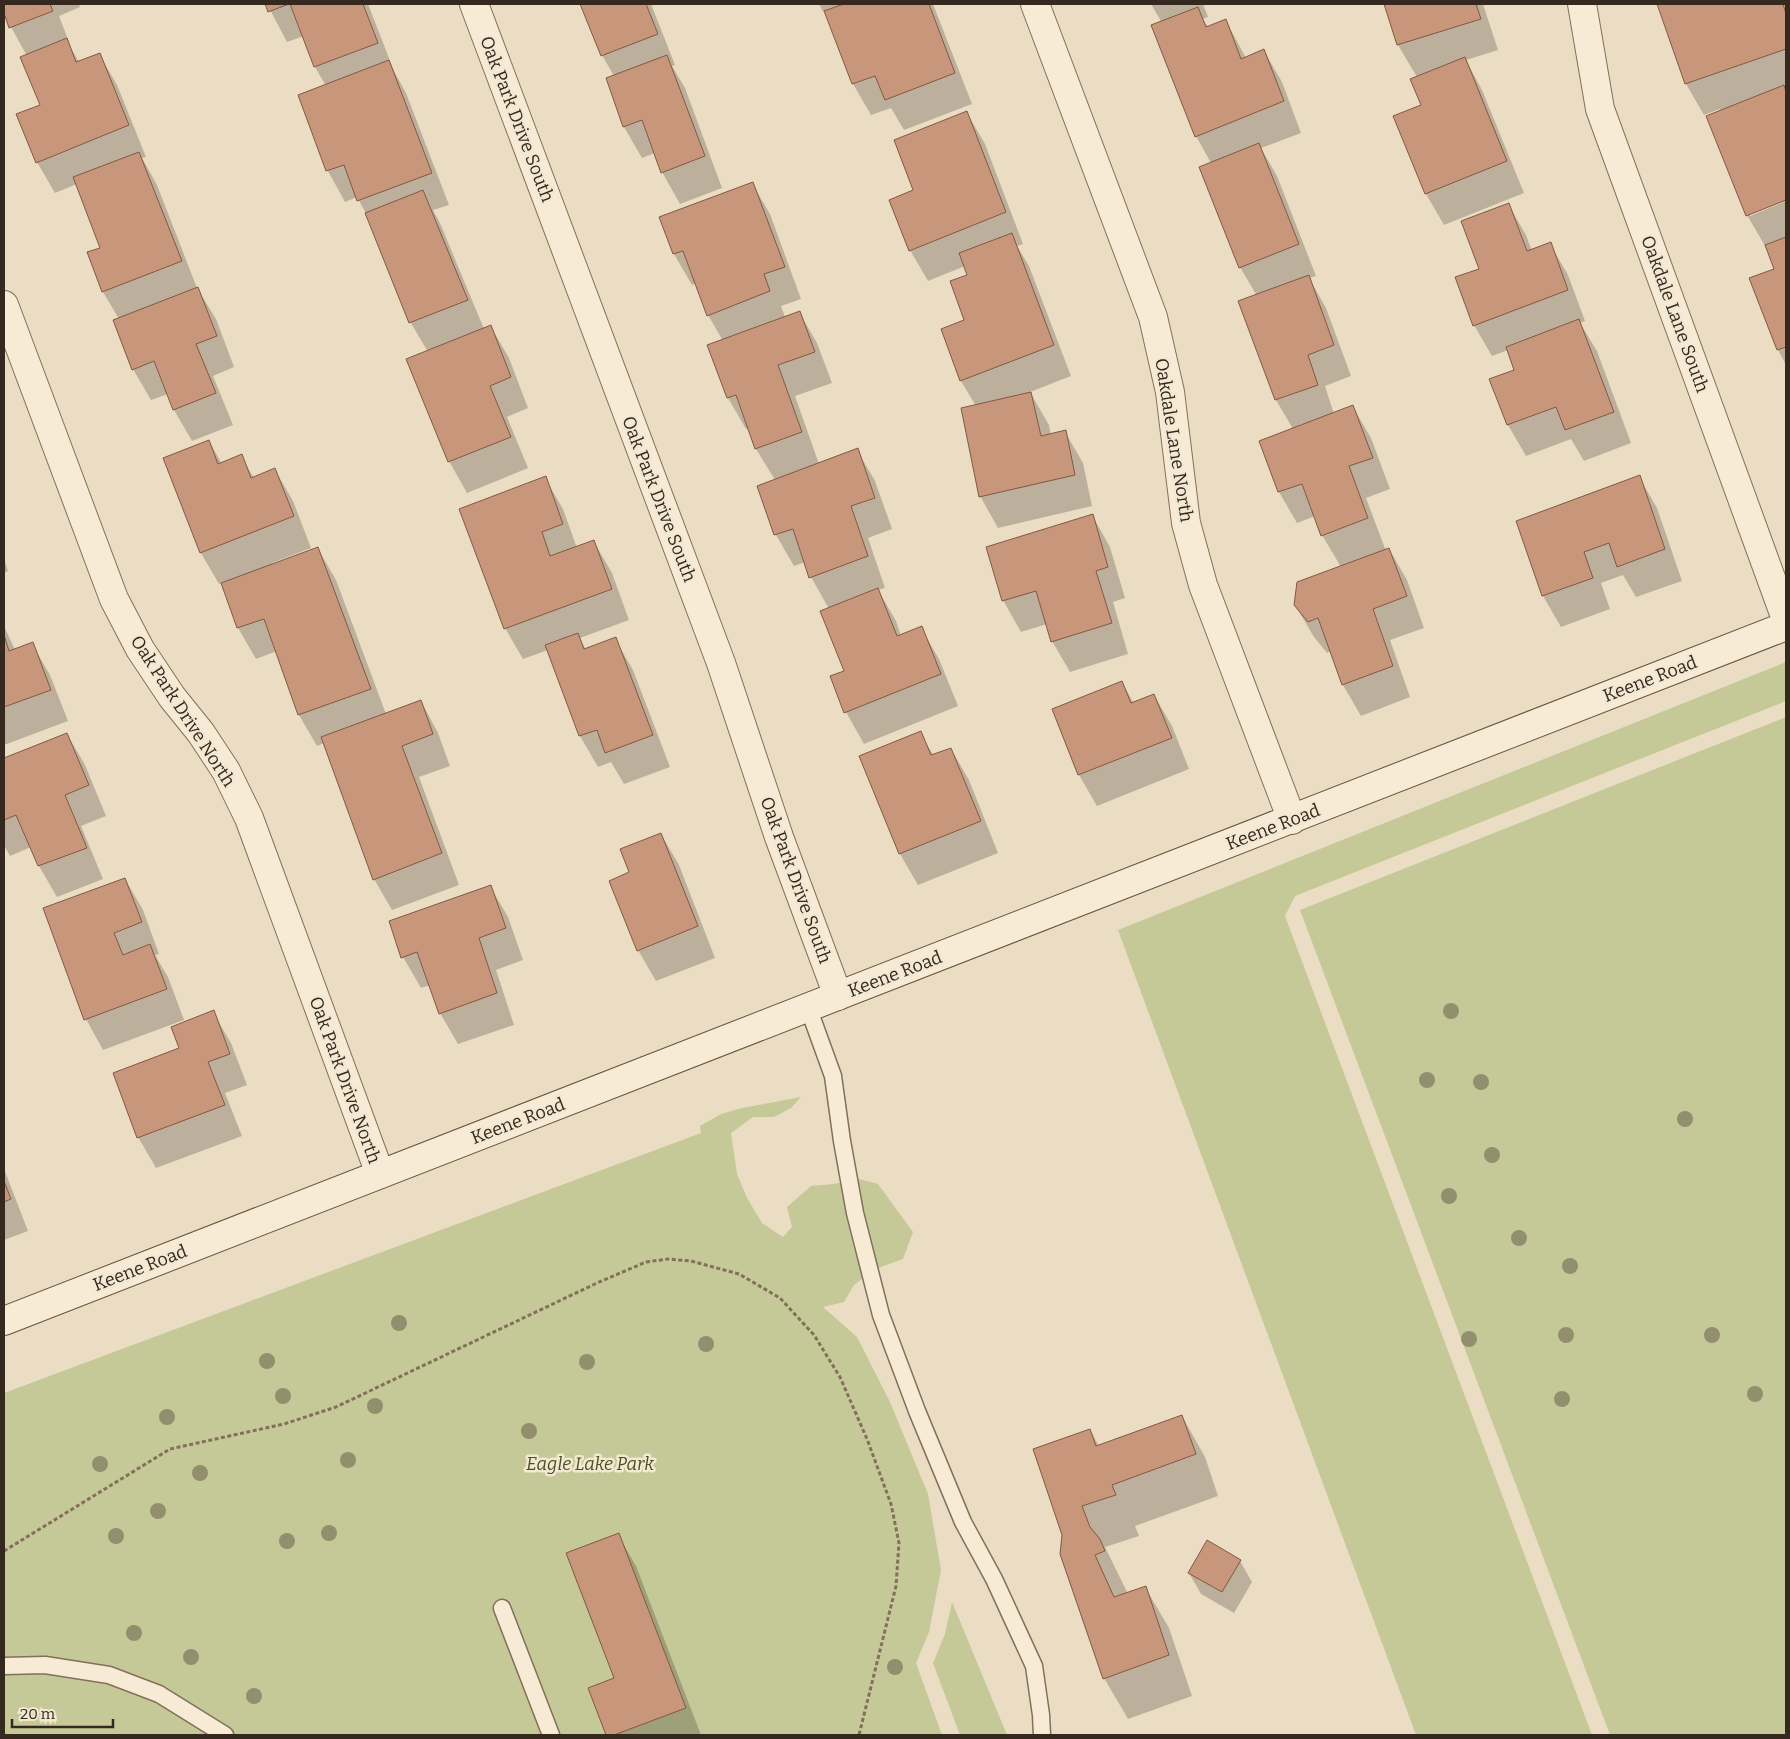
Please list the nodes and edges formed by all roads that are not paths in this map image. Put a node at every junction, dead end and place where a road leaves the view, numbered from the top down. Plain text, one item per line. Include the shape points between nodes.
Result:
1 (474, 4) edge
2 (1035, 4) edge
3 (1582, 4) edge
4 (4, 305) edge
5 (1786, 620) edge
6 (1786, 626) edge
7 (1292, 820) junction
8 (838, 996) junction
9 (808, 1007) junction
10 (380, 1174) junction
11 (4, 1321) edge
12 (502, 1608) dead end
13 (4, 1666) edge
14 (226, 1735) edge
15 (551, 1735) edge
16 (1042, 1735) edge

1 - 8 street, Oak Park Drive South via 721,663 779,837
2 - 7 street, Oakdale Lane North via 1153,317 1170,392 1186,523 1203,585
3 - 5 street, Oakdale Lane South via 1600,109
4 - 10 street, Oak Park Drive North via 114,598 140,649 226,771 249,818
6 - 7 street, Keene Road
7 - 8 street, Keene Road
8 - 9 street, Keene Road
9 - 10 street, Keene Road
9 - 16 lane via 833,1076 855,1213 881,1315 963,1522 994,1579 1034,1666
10 - 11 street, Keene Road
12 - 15 lane
13 - 14 lane via 45,1664 109,1675 159,1694

